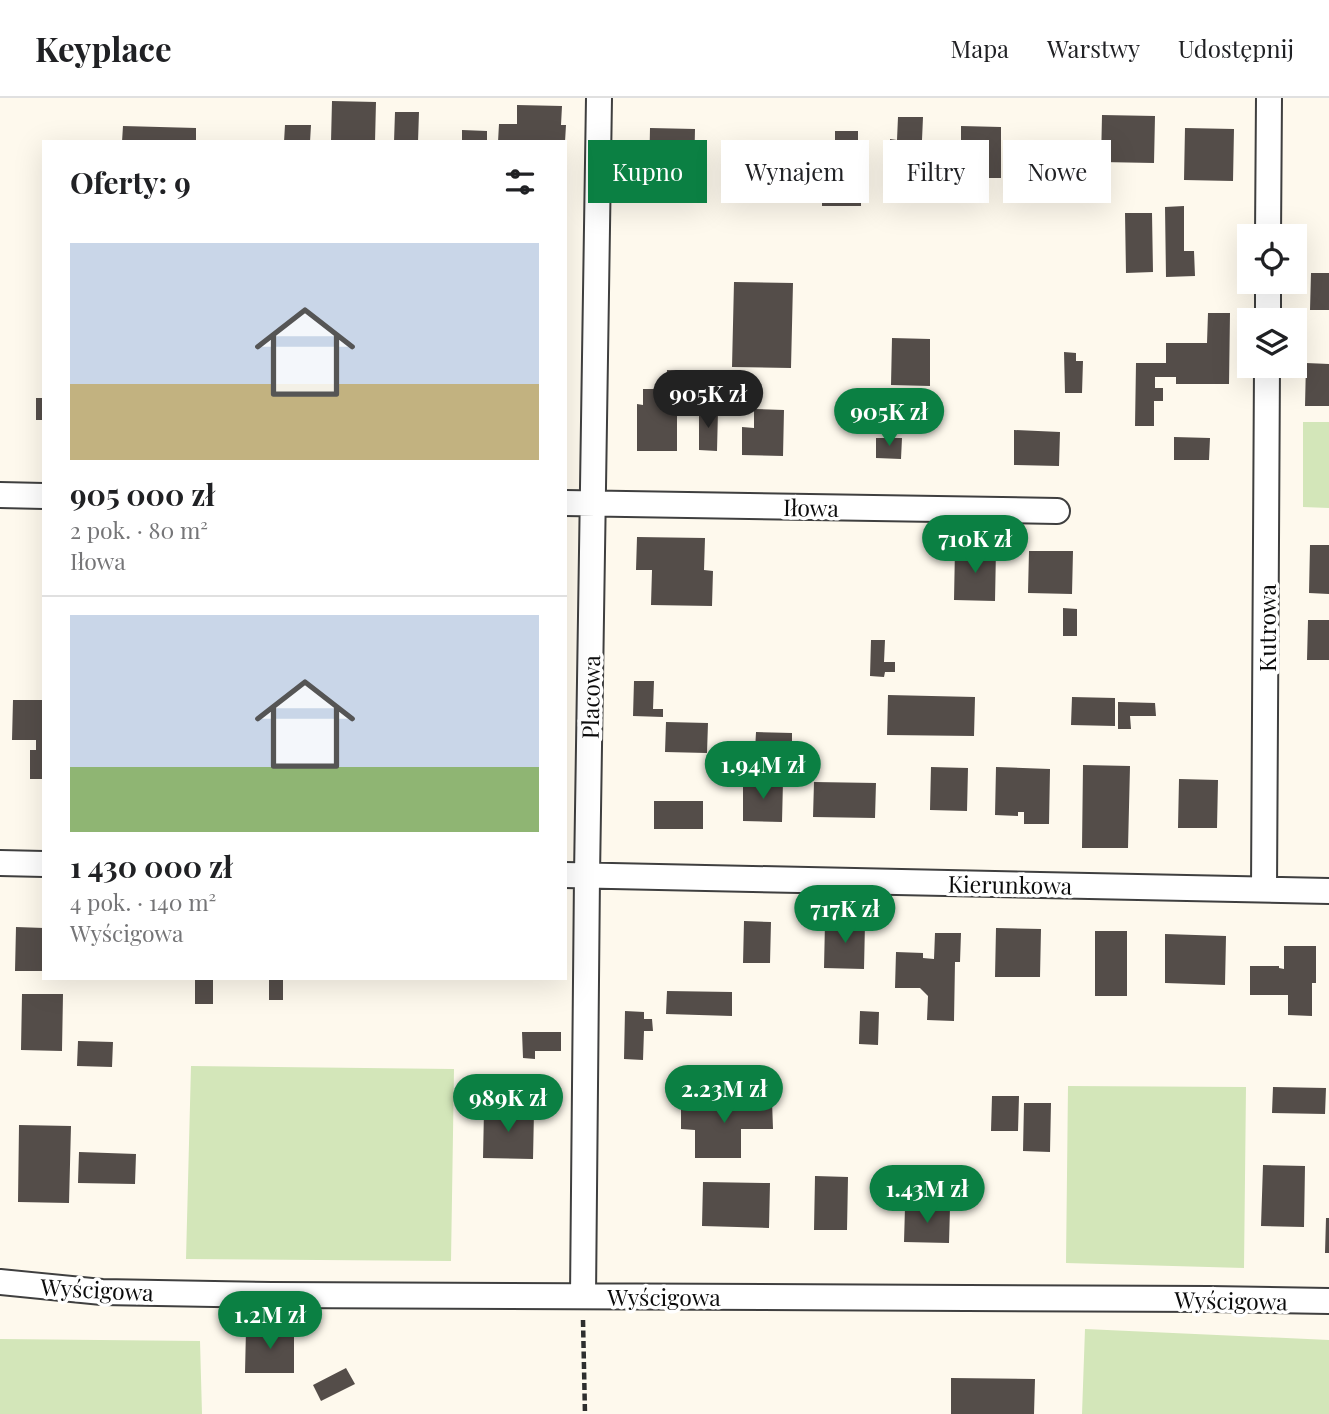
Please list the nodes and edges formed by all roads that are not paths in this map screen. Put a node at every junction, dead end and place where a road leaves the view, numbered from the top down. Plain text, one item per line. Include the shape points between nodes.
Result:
1 (599, 98) edge
2 (1269, 98) edge
3 (1268, 224) edge
4 (1267, 378) edge
5 (0, 495) edge
6 (42, 496) edge
7 (567, 503) edge
8 (593, 504) junction
9 (1057, 511) dead end
10 (0, 863) edge
11 (42, 864) edge
12 (576, 876) edge
13 (1264, 889) junction
14 (1329, 891) edge
15 (0, 1282) edge
16 (583, 1296) junction
17 (1329, 1301) edge

1 - 8 street, Placowa
2 - 3 street
4 - 13 street, Kutrowa
5 - 6 street
7 - 8 street, Iłowa
8 - 9 street, Iłowa
8 - 12 street, Placowa
10 - 11 street
12 - 13 street, Kierunkowa
12 - 16 street, Placowa
13 - 14 street, Kierunkowa
15 - 16 street, Wyścigowa via 115,1292
16 - 17 street, Wyścigowa

